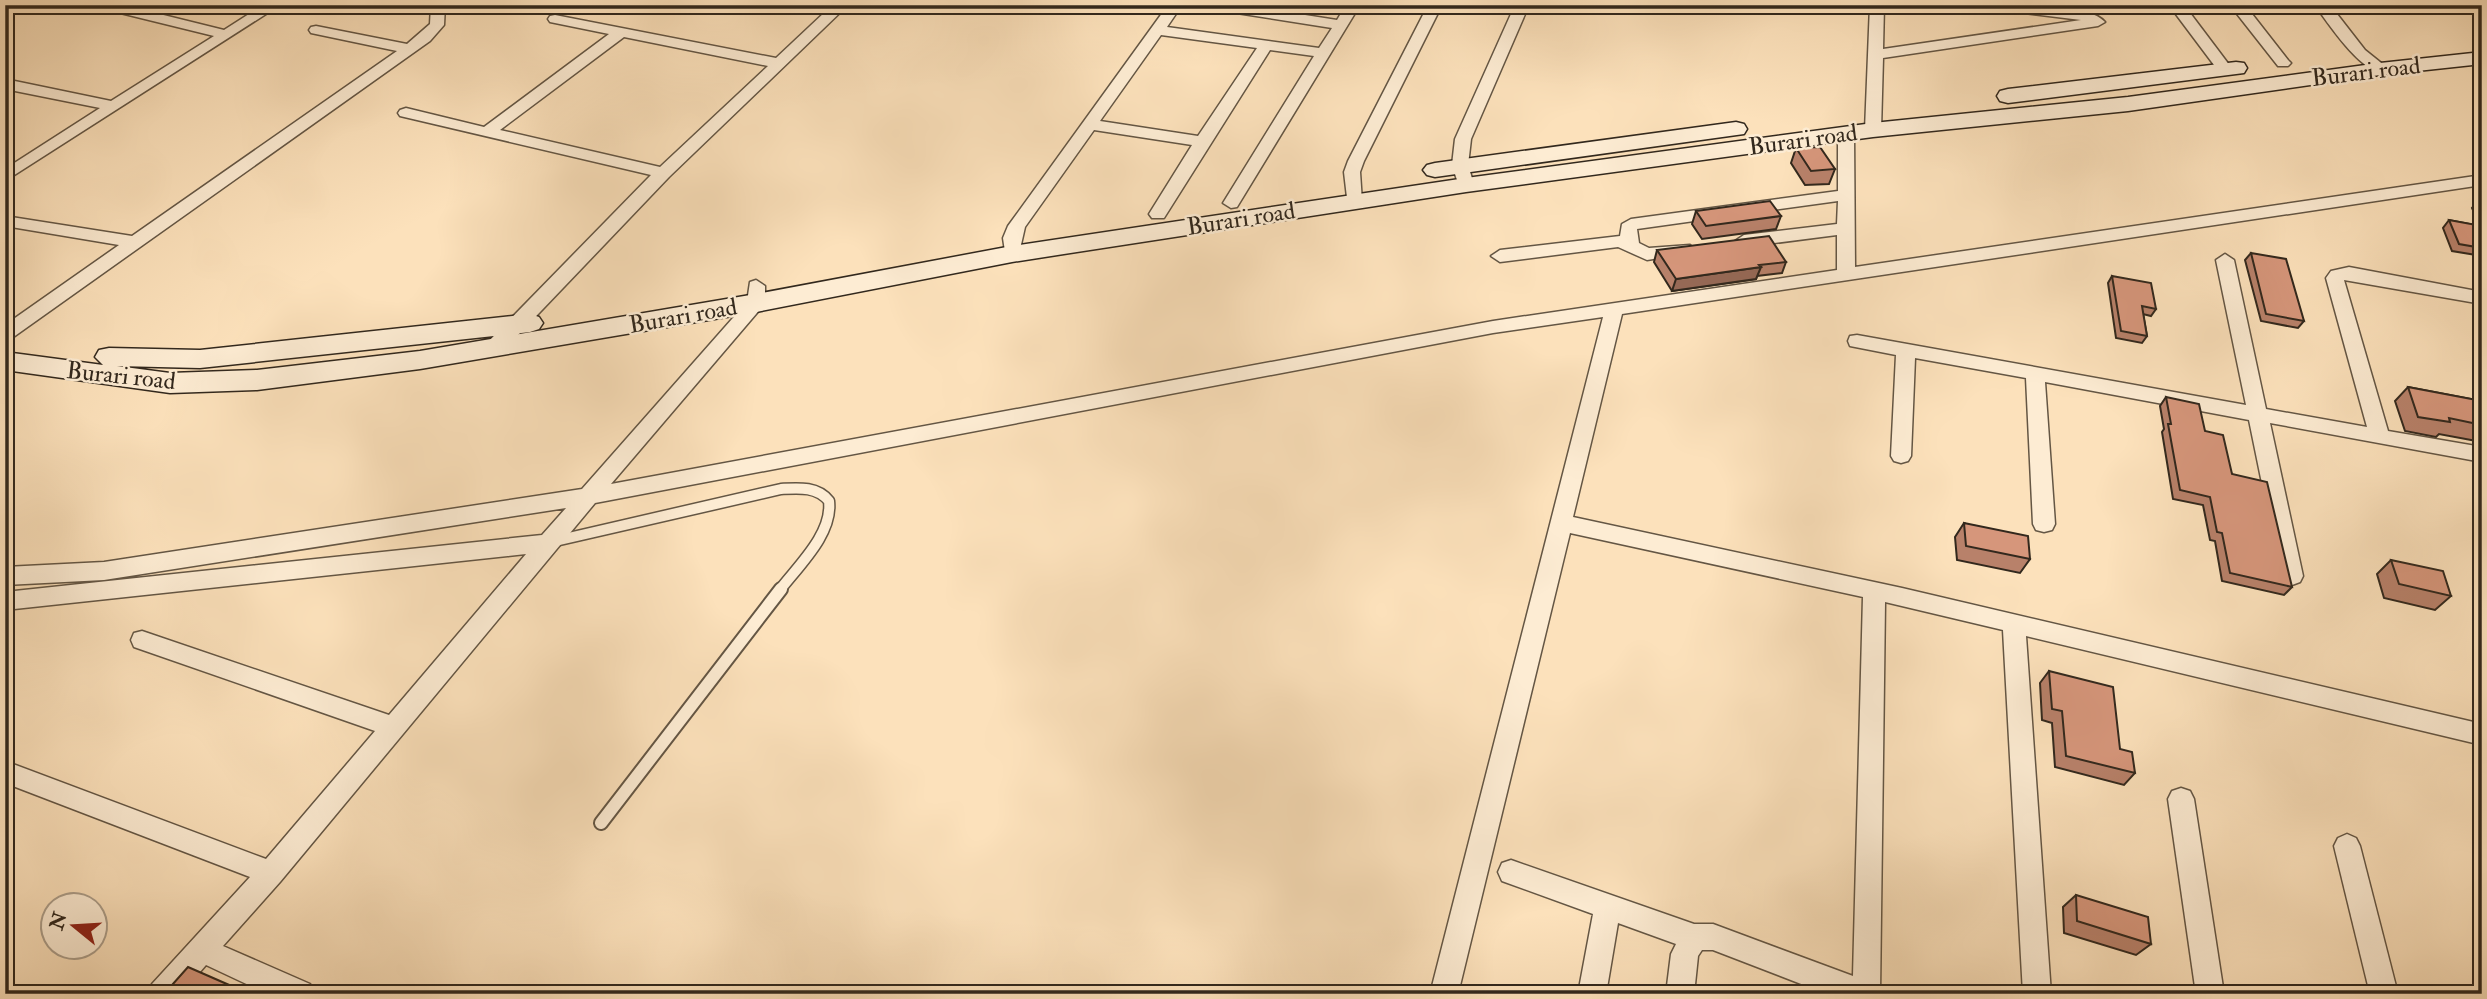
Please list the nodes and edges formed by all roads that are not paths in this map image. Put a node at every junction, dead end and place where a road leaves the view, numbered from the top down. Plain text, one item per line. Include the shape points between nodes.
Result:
1 (105, 5) edge
2 (274, 5) edge
3 (438, 5) edge
4 (811, 5) edge
5 (1175, 5) edge
6 (1211, 5) edge
7 (1353, 5) edge
8 (1522, 5) edge
9 (1877, 5) edge
10 (1993, 5) edge
11 (2176, 5) edge
12 (2237, 5) edge
13 (2322, 5) edge
14 (839, 8) edge
15 (1432, 11) dead end
16 (555, 19) dead end
17 (1341, 25) junction
18 (316, 30) dead end
19 (1158, 30) junction
20 (621, 32) junction
21 (226, 35) junction
22 (2482, 40) edge
23 (1266, 45) junction
24 (410, 49) junction
25 (1324, 53) junction
26 (2360, 53) junction
27 (1875, 55) junction
28 (2482, 58) edge
29 (778, 63) junction
30 (2283, 63) junction
31 (2380, 69) junction
32 (2225, 70) junction
33 (5, 83) edge
34 (112, 106) junction
35 (406, 113) dead end
36 (1872, 121) junction
37 (1089, 124) junction
38 (486, 133) junction
39 (1846, 134) junction
40 (1202, 142) junction
41 (5, 161) edge
42 (22, 165) junction
43 (663, 173) junction
44 (1463, 175) junction
45 (5, 176) edge
46 (2482, 180) edge
47 (1353, 193) junction
48 (1846, 195) junction
49 (1231, 203) junction
50 (1158, 215) junction
51 (5, 221) edge
52 (1846, 228) junction
53 (135, 242) junction
54 (1726, 243) edge
55 (1630, 244) junction
56 (1012, 246) junction
57 (1700, 247) edge
58 (1500, 256) dead end
59 (2225, 260) dead end
60 (1846, 273) junction
61 (756, 294) junction
62 (2482, 298) edge
63 (1614, 308) junction
64 (514, 326) junction
65 (5, 334) edge
66 (5, 341) edge
67 (1857, 341) dead end
68 (493, 349) junction
69 (1906, 350) junction
70 (5, 361) edge
71 (2035, 372) junction
72 (2258, 412) junction
73 (2379, 434) junction
74 (2482, 455) edge
75 (1901, 456) dead end
76 (584, 503) junction
77 (1563, 523) junction
78 (2044, 524) dead end
79 (553, 537) junction
80 (5, 576) edge
81 (2292, 576) edge
82 (1874, 591) junction
83 (5, 601) edge
84 (2014, 624) junction
85 (142, 640) dead end
86 (394, 727) junction
87 (2482, 735) edge
88 (5, 772) edge
89 (2181, 799) dead end
90 (601, 823) dead end
91 (2347, 846) dead end
92 (1511, 872) dead end
93 (271, 873) junction
94 (1607, 908) junction
95 (1694, 937) junction
96 (202, 950) junction
97 (162, 994) edge
98 (300, 994) edge
99 (1444, 994) edge
100 (1592, 994) edge
101 (1680, 994) edge
102 (1865, 994) edge
103 (2037, 994) edge
104 (2210, 994) edge
105 (2384, 994) edge

1 - 21 street
2 - 21 street
3 - 24 street via 436,28
4 - 14 street
5 - 19 street
6 - 17 street
7 - 17 street
8 - 44 street via 1463,139
9 - 27 street
10 - 27 street via 2091,17 2098,22
11 - 32 street
12 - 30 street
13 - 26 street
14 - 29 street
15 - 47 street via 1356,161
16 - 20 street
17 - 25 street
18 - 24 street
19 - 23 street
19 - 37 street
20 - 29 street
20 - 38 street
21 - 34 street
22 - 26 main road, Burari road
23 - 25 street
23 - 40 street
24 - 53 street
25 - 49 street
26 - 30 main road, Burari road
26 - 31 street
27 - 36 street
28 - 31 main road, Burari road
29 - 43 street
30 - 32 main road, Burari road
31 - 36 main road, Burari road via 2128,104
32 - 36 main road, Burari road
33 - 34 street
34 - 42 street
35 - 38 street
36 - 39 main road, Burari road
36 - 44 main road, Burari road
37 - 40 street
37 - 56 street
38 - 43 street
39 - 44 main road, Burari road
39 - 48 street
40 - 50 street
41 - 42 street
42 - 45 street
43 - 64 street
44 - 47 main road, Burari road
46 - 60 street
47 - 49 main road, Burari road
47 - 56 main road, Burari road
48 - 52 street
48 - 55 street via 1631,224
49 - 50 main road, Burari road
50 - 56 main road, Burari road
51 - 53 street
52 - 54 street
52 - 60 street
53 - 65 street
55 - 57 street via 1647,254
55 - 58 street
56 - 61 main road, Burari road
59 - 72 street
60 - 63 street
61 - 64 main road, Burari road
61 - 68 main road, Burari road
61 - 76 street
62 - 73 street via 2349,273 2337,275
63 - 76 street via 1115,396
63 - 77 street
64 - 66 main road, Burari road via 167,360 124,359
64 - 68 street
67 - 69 street
68 - 70 main road, Burari road via 216,383 170,383
69 - 71 street
69 - 75 street
71 - 72 street
71 - 78 street
72 - 73 street
72 - 81 street
73 - 74 street
76 - 79 street
76 - 80 street via 104,571
77 - 82 street
77 - 99 street
79 - 83 street
79 - 86 street
79 - 90 lane via 781,489 811,488 824,493 830,502 831,515 812,548
82 - 84 street
82 - 102 street
84 - 87 street
84 - 103 street
85 - 86 street
86 - 93 street
88 - 93 street
89 - 104 street
91 - 105 street
92 - 94 street
93 - 96 street
94 - 95 street
94 - 100 street
95 - 101 street via 1685,954
95 - 102 street via 1713,937
96 - 97 street
96 - 98 street

